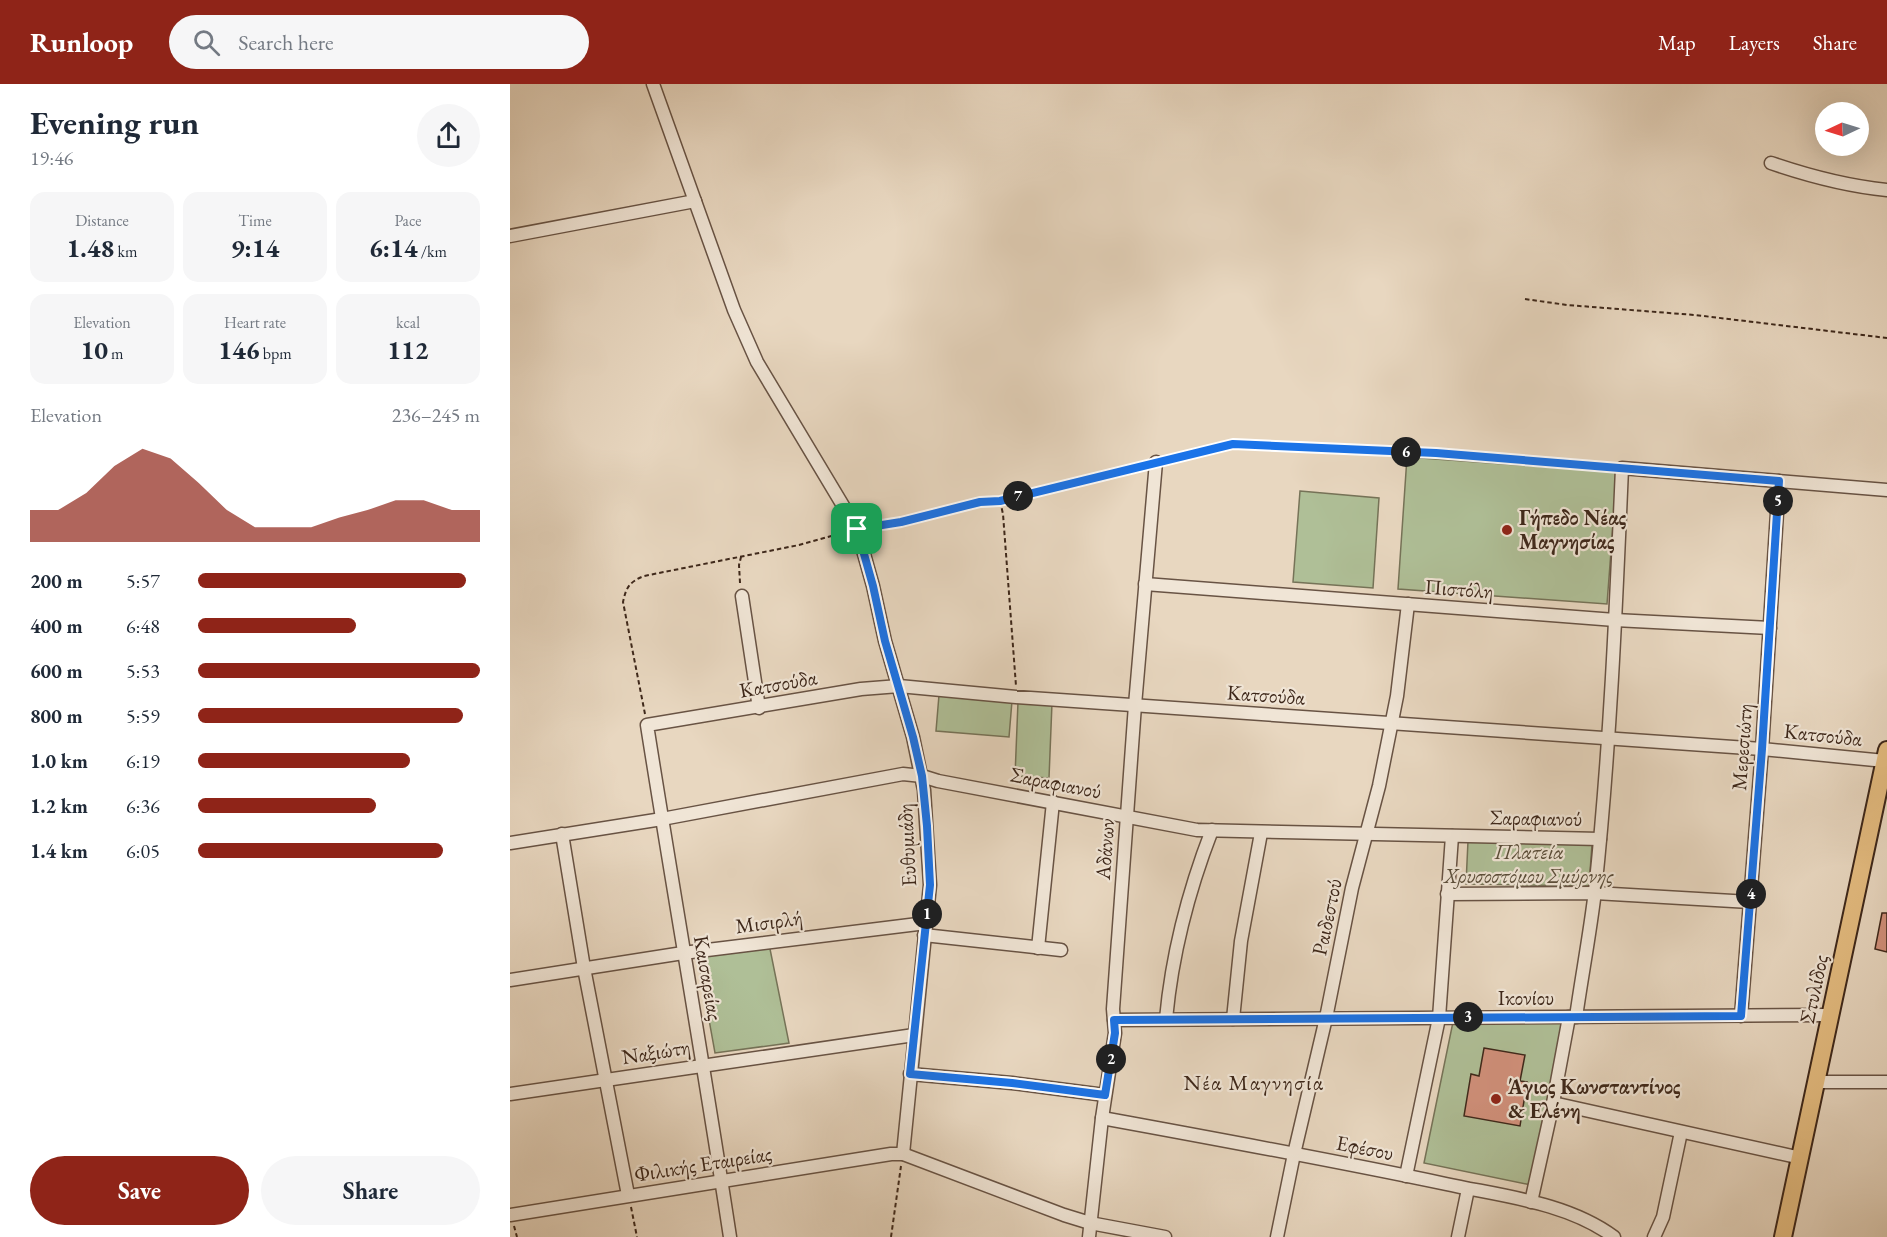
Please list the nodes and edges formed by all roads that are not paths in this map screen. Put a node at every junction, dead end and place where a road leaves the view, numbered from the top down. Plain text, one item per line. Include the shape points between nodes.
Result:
1 (653, 84) edge
2 (1771, 163) dead end
3 (1887, 190) edge
4 (695, 201) junction
5 (510, 236) edge
6 (1155, 462) road end
7 (1779, 481) junction
8 (1887, 490) edge
9 (1145, 584) junction
10 (742, 596) road end
11 (1408, 604) junction
12 (1615, 620) junction
13 (1770, 628) junction
14 (899, 686) junction
15 (1135, 705) junction
16 (759, 708) junction
17 (1392, 723) junction
18 (647, 725) joint
19 (1608, 738) junction
20 (1762, 749) junction
21 (1886, 756) edge
22 (922, 776) junction
23 (1053, 802) junction
24 (1127, 817) junction
25 (662, 819) junction
26 (1212, 830) junction
27 (1261, 833) junction
28 (1367, 833) junction
29 (562, 834) junction
30 (1452, 836) junction
31 (1600, 839) junction
32 (510, 843) edge
33 (1595, 893) junction
34 (1447, 894) junction
35 (1750, 902) junction
36 (925, 929) junction
37 (1038, 948) junction
38 (1061, 950) dead end
39 (683, 953) junction
40 (584, 968) junction
41 (510, 980) edge
42 (1831, 1015) junction
43 (1741, 1016) junction
44 (1573, 1017) junction
45 (1326, 1018) junction
46 (1439, 1018) junction
47 (1166, 1019) junction
48 (1233, 1019) junction
49 (1114, 1020) junction
50 (914, 1035) junction
51 (704, 1065) junction
52 (910, 1074) junction
53 (606, 1080) junction
54 (1817, 1082) junction
55 (1887, 1082) edge
56 (510, 1094) edge
57 (1105, 1095) junction
58 (1553, 1103) junction
59 (1102, 1118) junction
60 (1681, 1132) junction
61 (903, 1154) junction
62 (1294, 1154) junction
63 (1801, 1158) junction
64 (1406, 1176) junction
65 (722, 1181) junction
66 (1468, 1189) junction
67 (628, 1195) junction
68 (1531, 1202) junction
69 (510, 1215) edge
70 (1090, 1223) junction
71 (730, 1237) edge
72 (1089, 1237) edge
73 (1165, 1237) edge
74 (1277, 1237) edge
75 (1458, 1237) edge
76 (1614, 1237) edge
77 (1654, 1237) edge
78 (1783, 1237) edge

1 - 4 street, Ευθυμιάδη
2 - 3 street via 1808,176
4 - 5 street
4 - 14 street, Ευθυμιάδη via 758,363 857,529
6 - 9 street, Αδάνων
7 - 8 street
7 - 12 street via 1622,468
7 - 13 street, Μερεσιώτη
9 - 11 street, Πιστόλη
9 - 15 street, Αδάνων
10 - 16 street
11 - 12 street, Πιστόλη
11 - 17 street, Ραιδεστού
12 - 13 street, Πιστόλη
12 - 19 street
13 - 20 street, Μερεσιώτη
14 - 15 street, Κατσούδα
14 - 16 street, Κατσούδα
14 - 22 street, Ευθυμιάδη
15 - 17 street, Κατσούδα
15 - 24 street, Αδάνων
16 - 18 street, Κατσούδα
17 - 19 street, Κατσούδα
17 - 28 street, Ραιδεστού
18 - 25 street, Καισαρείας
19 - 20 street, Κατσούδα
19 - 31 street
20 - 21 street, Κατσούδα
20 - 35 street, Μερεσιώτη
21 - 42 main road, Στυλίδος
22 - 23 street, Σαραφιανού
22 - 25 street, Σαραφιανού via 903,774
22 - 36 street, Ευθυμιάδη via 930,885
23 - 24 street, Σαραφιανού
23 - 37 street
24 - 26 street, Σαραφιανού
24 - 49 street, Αδάνων
25 - 29 street, Σαραφιανού
25 - 39 street, Καισαρείας
26 - 27 street, Σαραφιανού
26 - 47 street via 1183,917
27 - 28 street, Σαραφιανού
27 - 48 street via 1241,941
28 - 30 street, Σαραφιανού
28 - 45 street, Ραιδεστού
29 - 32 street, Σαραφιανού
29 - 40 street
30 - 31 street, Σαραφιανού
30 - 34 street
31 - 33 street
33 - 34 street
33 - 35 street
33 - 44 street
34 - 46 street
35 - 43 street, Μερεσιώτη
36 - 37 street, Μισιρλή
36 - 39 street, Μισιρλή
36 - 50 street, Ευθυμιάδη
37 - 38 street, Μισιρλή
39 - 40 street, Μισιρλή
39 - 51 street, Καισαρείας
40 - 41 street, Μισιρλή
40 - 53 street
42 - 43 street, Ικονίου
42 - 54 main road, Στυλίδος
43 - 44 street, Ικονίου
44 - 46 street, Ικονίου
44 - 58 street
45 - 46 street, Ικονίου
45 - 48 street, Ικονίου
45 - 62 street, Ραιδεστού
46 - 64 street
47 - 48 street, Ικονίου
47 - 49 street, Ικονίου
49 - 57 street, Αδάνων
50 - 51 street, Ναξιώτη
50 - 52 street, Ευθυμιάδη
51 - 53 street, Ναξιώτη
51 - 65 street, Καισαρείας
52 - 57 street
52 - 61 street, Ευθυμιάδη
53 - 56 street, Ναξιώτη
53 - 67 street
54 - 55 street
54 - 63 main road, Στυλίδος
57 - 59 street, Αδάνων
58 - 60 street
58 - 68 street
59 - 62 street, Εφέσου
59 - 70 street, Αδάνων
60 - 63 street
60 - 77 street via 1663,1217
61 - 65 street, Φιλικής Εταιρείας
61 - 70 street
62 - 64 street, Εφέσου
62 - 74 street, Ραιδεστού
63 - 78 main road, Στυλίδος
64 - 66 street, Εφέσου
65 - 67 street, Φιλικής Εταιρείας
65 - 71 street, Καισαρείας
66 - 68 street, Εφέσου
66 - 75 street
67 - 69 street, Φιλικής Εταιρείας
68 - 76 street, Εφέσου via 1586,1220
70 - 72 street, Αδάνων
70 - 73 street

